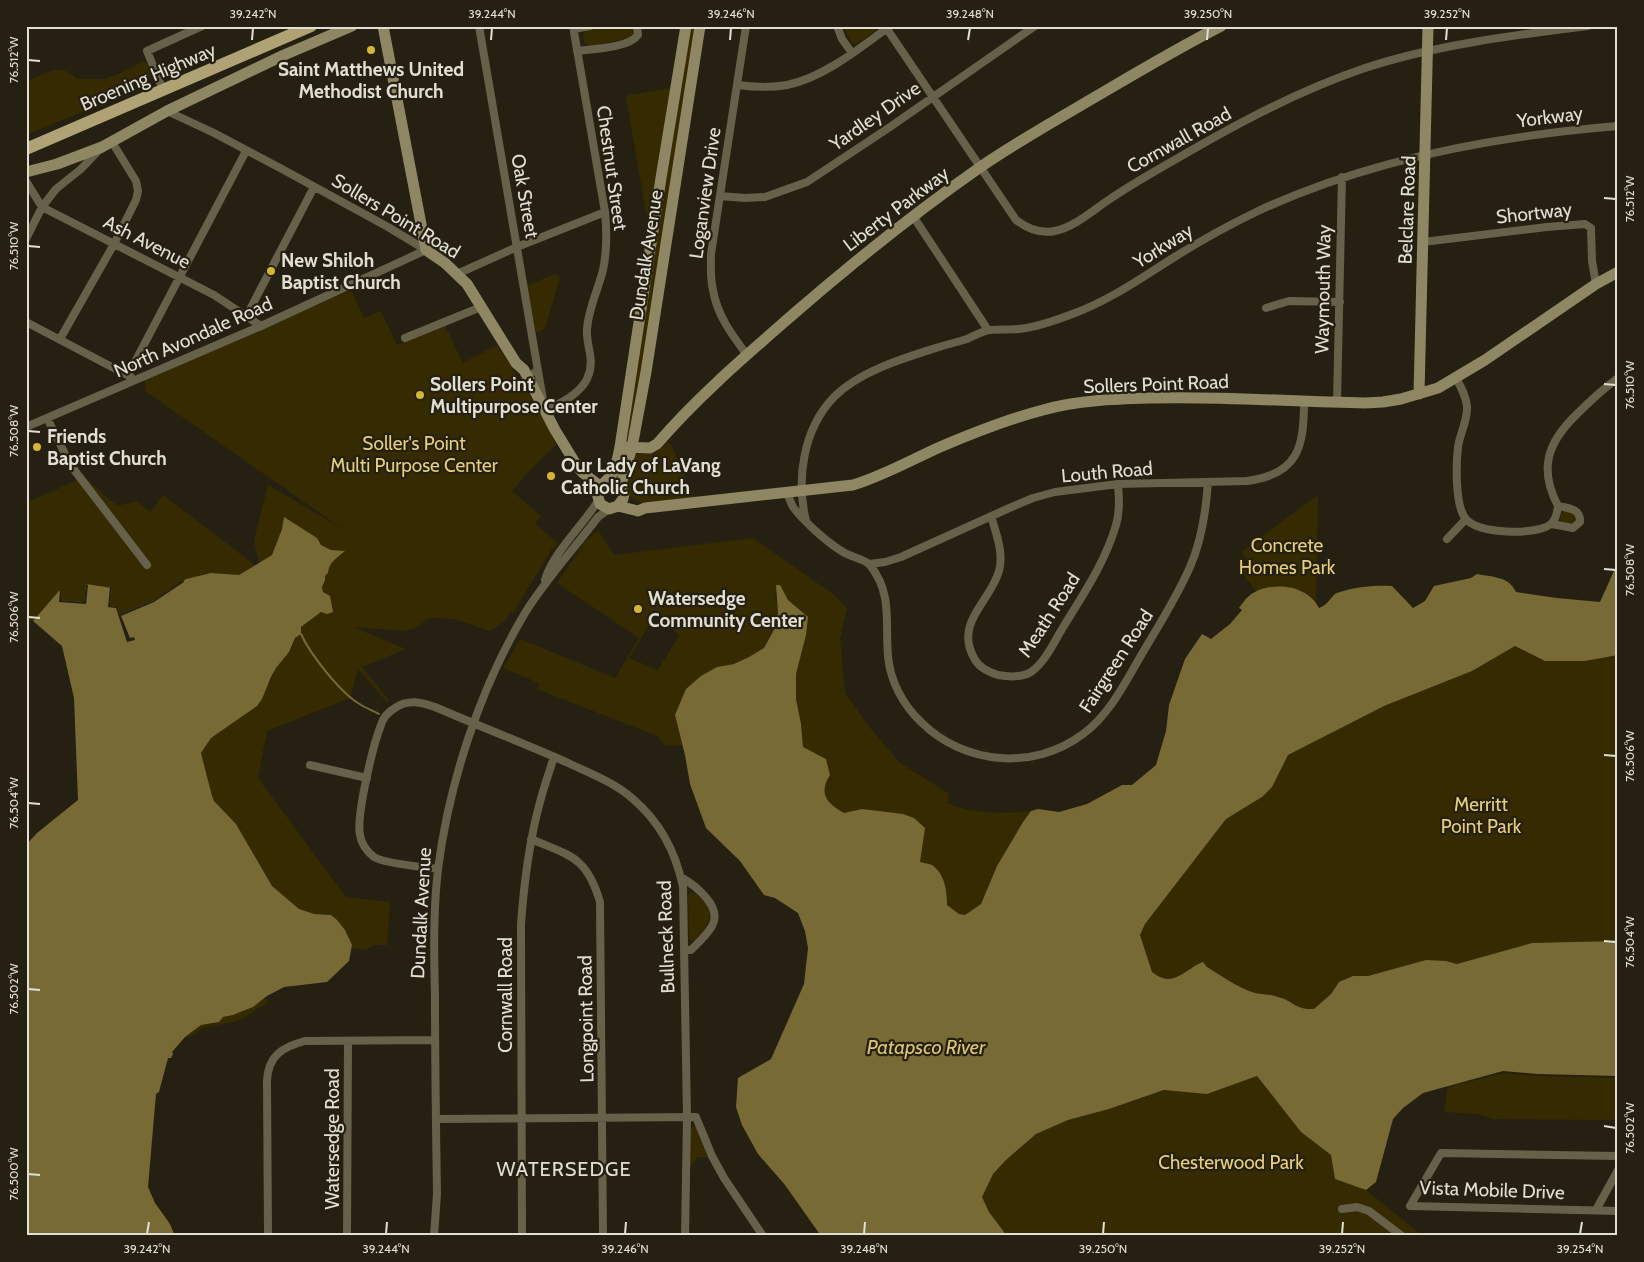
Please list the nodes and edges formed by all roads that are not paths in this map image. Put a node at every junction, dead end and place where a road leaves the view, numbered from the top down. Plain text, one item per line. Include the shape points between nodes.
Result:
1 (202, 26) edge
2 (311, 26) edge
3 (352, 26) edge
4 (383, 26) edge
5 (478, 26) edge
6 (590, 26) edge
7 (637, 26) edge
8 (686, 26) edge
9 (700, 26) edge
10 (746, 26) edge
11 (836, 26) edge
12 (1035, 26) edge
13 (1221, 26) edge
14 (1428, 26) edge
15 (1588, 26) edge
16 (573, 28) edge
17 (888, 28) edge
18 (185, 29) edge
19 (577, 52) junction
20 (1427, 52) junction
21 (852, 53) junction
22 (737, 85) junction
23 (163, 90) junction
24 (932, 97) junction
25 (167, 111) junction
26 (1618, 126) edge
27 (107, 144) junction
28 (26, 149) edge
29 (246, 151) junction
30 (1426, 155) junction
31 (980, 167) junction
32 (26, 172) edge
33 (1342, 177) junction
34 (26, 181) edge
35 (314, 187) junction
36 (720, 196) junction
37 (42, 207) junction
38 (605, 212) junction
39 (913, 216) junction
40 (26, 238) edge
41 (1423, 242) junction
42 (114, 244) junction
43 (517, 247) junction
44 (426, 250) junction
45 (1618, 272) edge
46 (457, 274) junction
47 (180, 277) junction
48 (1596, 284) junction
49 (1340, 302) junction
50 (481, 307) junction
51 (1266, 308) dead end
52 (246, 315) junction
53 (26, 322) edge
54 (261, 326) junction
55 (988, 330) junction
56 (405, 338) dead end
57 (60, 339) junction
58 (747, 355) junction
59 (524, 370) junction
60 (538, 371) junction
61 (131, 378) junction
62 (1456, 378) junction
63 (1618, 378) edge
64 (1419, 394) junction
65 (1304, 400) junction
66 (1337, 402) junction
67 (545, 411) junction
68 (47, 418) junction
69 (26, 427) edge
70 (626, 447) junction
71 (1208, 482) junction
72 (1118, 484) junction
73 (602, 485) junction
74 (623, 491) junction
75 (802, 491) junction
76 (787, 493) junction
77 (598, 501) junction
78 (1558, 506) junction
79 (614, 508) junction
80 (645, 508) junction
81 (991, 516) junction
82 (1466, 519) junction
83 (806, 521) junction
84 (1552, 524) junction
85 (1447, 539) dead end
86 (869, 564) junction
87 (147, 565) dead end
88 (544, 584) junction
89 (474, 724) junction
90 (554, 757) junction
91 (310, 765) dead end
92 (367, 778) junction
93 (531, 840) junction
94 (438, 869) junction
95 (681, 877) junction
96 (684, 950) junction
97 (435, 1040) junction
98 (348, 1041) junction
99 (522, 1118) junction
100 (603, 1118) junction
101 (687, 1118) junction
102 (436, 1119) junction
103 (1618, 1156) edge
104 (1618, 1170) edge
105 (1342, 1209) dead end
106 (1596, 1210) junction
107 (1618, 1211) edge
108 (268, 1236) edge
109 (348, 1236) edge
110 (434, 1236) edge
111 (522, 1236) edge
112 (603, 1236) edge
113 (686, 1236) edge
114 (763, 1236) edge
115 (1402, 1236) edge

1 - 18 street
2 - 23 main road, Broening Highway
3 - 25 main road
4 - 44 main road
5 - 43 street, Oak Street
6 - 16 street
7 - 19 street via 638,35 634,40
8 - 70 main road, Dundalk Avenue via 661,178
9 - 70 main road, Dundalk Avenue via 647,362
10 - 22 street, Loganview Drive
11 - 21 street
12 - 24 street, Yardley Drive
13 - 31 main road, Liberty Parkway
14 - 20 main road, Belclare Road
15 - 20 street, Cornwall Road
16 - 19 street, Chestnut Street
17 - 21 street
17 - 24 street, Cornwall Road
18 - 23 street via 147,51
19 - 38 street, Chestnut Street
20 - 30 main road, Belclare Road
20 - 31 street, Cornwall Road via 1366,68 1312,88 1216,136 1057,231 1037,230 1016,220
21 - 22 street via 814,75 786,85
22 - 36 street, Loganview Drive
23 - 28 main road, Broening Highway
24 - 31 street, Cornwall Road
24 - 36 street, Yardley Drive via 807,182 765,197
25 - 27 main road
25 - 29 street, Sollers Point Road
26 - 30 street, Yorkway via 1512,138
27 - 32 main road via 57,164
27 - 37 street via 56,189
27 - 42 street via 136,181 138,191
29 - 35 street, Sollers Point Road
29 - 47 street
30 - 33 street, Yorkway
30 - 41 main road, Belclare Road
31 - 39 main road, Liberty Parkway
33 - 49 street, Waymouth Way
33 - 55 street, Yorkway via 1260,211 1211,236 1101,302 1032,327
34 - 37 street
35 - 44 street, Sollers Point Road
35 - 52 street
36 - 58 street, Loganview Drive via 711,254 713,290 726,326
37 - 40 street
37 - 42 street, Ash Avenue
38 - 43 street
38 - 67 street, Chestnut Street via 606,250 587,329 590,373 577,392
39 - 55 street
39 - 58 main road, Liberty Parkway
41 - 48 street, Shortway via 1585,224 1591,228
41 - 64 main road, Belclare Road
42 - 47 street, Ash Avenue
42 - 57 street
43 - 46 street
43 - 60 street, Oak Street
44 - 46 main road, Sollers Point Road
44 - 54 street, North Avondale Road
45 - 48 main road, Sollers Point Road
46 - 50 main road, Sollers Point Road
47 - 52 street, Ash Avenue
47 - 61 street
48 - 62 main road, Sollers Point Road
49 - 51 street via 1289,301
49 - 66 street, Waymouth Way
50 - 56 street
50 - 59 main road, Sollers Point Road via 516,363
52 - 54 street, Ash Avenue
53 - 57 street
54 - 61 street, North Avondale Road
55 - 75 street, Yorkway via 872,371 839,392 812,430 802,472
57 - 61 street
58 - 70 main road, Liberty Parkway via 657,444 650,448
59 - 60 street
59 - 67 main road, Sollers Point Road
60 - 67 street, Oak Street
61 - 68 street, North Avondale Road
62 - 64 main road, Sollers Point Road
62 - 82 street via 1467,403 1457,463 1460,507
63 - 78 street via 1554,440 1548,460 1548,479
64 - 66 main road, Sollers Point Road via 1384,402
65 - 66 main road, Sollers Point Road
65 - 71 street, Louth Road via 1301,441 1292,461 1284,469 1264,479
65 - 75 main road, Sollers Point Road via 1116,399 1044,409 947,444 865,481
67 - 73 main road, Sollers Point Road via 577,466
68 - 69 street, North Avondale Road
68 - 87 street via 75,471
70 - 73 main road, Dundalk Avenue via 611,476
70 - 74 main road, Dundalk Avenue
71 - 72 street, Louth Road
71 - 86 street, Fairgreen Road via 1204,517 1191,566 1125,684 1084,734 1040,755 1000,759 956,747 931,732 910,710 890,670 886,597
72 - 81 street, Louth Road via 1055,492
72 - 81 street, Meath Road via 1120,504 1109,547 1049,650 1036,668 1022,676 1004,676 987,670 974,658 969,642 974,613 1000,570 999,545
73 - 74 main road via 612,482
73 - 77 main road, Dundalk Avenue via 597,493
74 - 79 main road, Dundalk Avenue via 621,503
74 - 80 main road via 628,500
75 - 76 main road, Sollers Point Road
75 - 83 street
76 - 80 main road, Sollers Point Road
76 - 83 street
77 - 79 main road via 602,507
77 - 88 street, Dundalk Avenue via 560,551 548,570
78 - 84 street
78 - 84 street via 1578,512 1580,522 1572,528
79 - 80 main road, Sollers Point Road via 638,511
79 - 88 street, Dundalk Avenue via 598,517
81 - 86 street, Louth Road via 901,557
82 - 84 street via 1475,525 1509,532
82 - 85 street
83 - 86 street via 830,544
88 - 89 street, Dundalk Avenue via 508,644
89 - 90 street, Bullneck Road
89 - 92 street, Bullneck Road via 422,702 402,704 387,714 381,724
89 - 94 street, Dundalk Avenue via 459,768
90 - 93 street, Cornwall Road
90 - 95 street, Bullneck Road via 633,798 658,826
91 - 92 street
92 - 94 street, Bullneck Road via 359,827 365,847 376,858
93 - 99 street, Cornwall Road via 521,924
93 - 100 street, Longpoint Road via 581,863 593,880 600,902
94 - 97 street, Dundalk Avenue via 434,936
95 - 96 street, Bullneck Road
95 - 96 street via 713,906 715,915 712,926 702,939 692,950
96 - 101 street, Bullneck Road
97 - 98 street
97 - 102 street, Dundalk Avenue
98 - 108 street via 304,1041 290,1045 278,1053 271,1064 267,1081
98 - 109 street, Watersedge Road
99 - 100 street
99 - 102 street
99 - 111 street, Cornwall Road
100 - 101 street
100 - 112 street, Longpoint Road
101 - 113 street, Bullneck Road
101 - 114 street via 696,1117 724,1178
102 - 110 street, Dundalk Avenue
103 - 106 street, Vista Mobile Drive via 1441,1153 1410,1206
104 - 106 street
105 - 115 street via 1357,1207 1369,1210
106 - 107 street, Vista Mobile Drive

